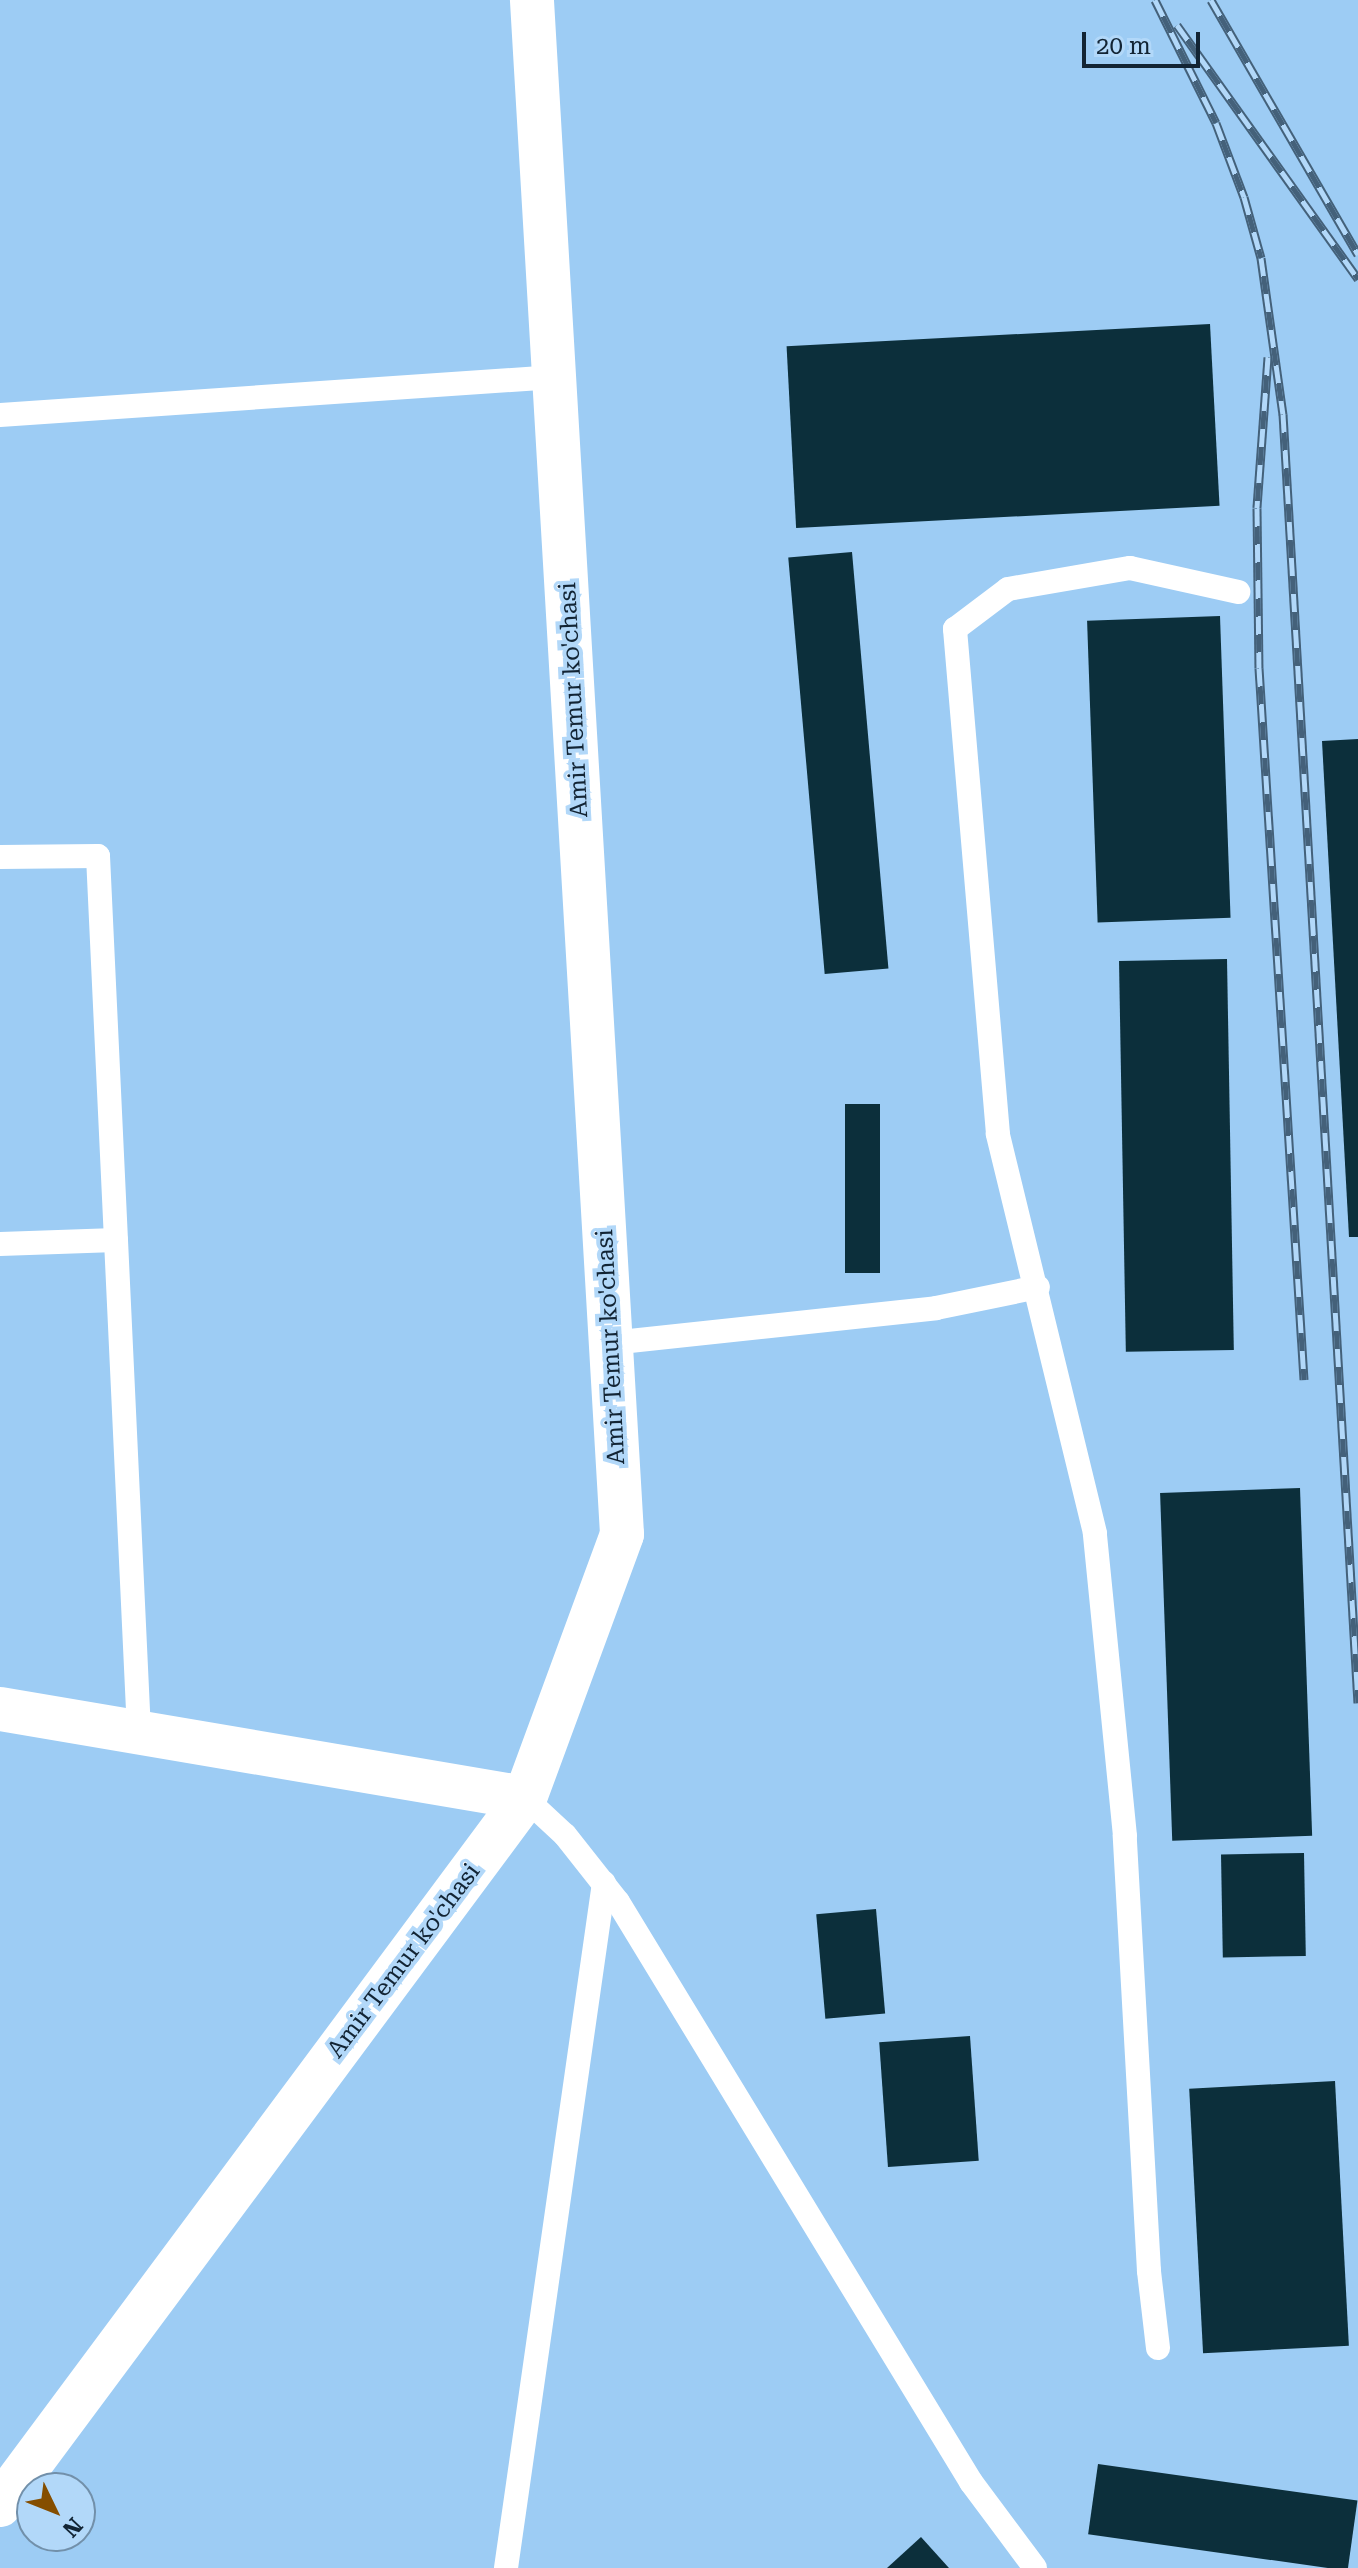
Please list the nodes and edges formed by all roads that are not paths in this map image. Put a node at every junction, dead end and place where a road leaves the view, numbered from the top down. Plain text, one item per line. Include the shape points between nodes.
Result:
1 (532, 0) edge
2 (555, 377) junction
3 (0, 415) edge
4 (1238, 592) dead end
5 (0, 857) edge
6 (116, 1240) junction
7 (0, 1244) edge
8 (1038, 1287) junction
9 (611, 1343) junction
10 (0, 1709) edge
11 (139, 1731) junction
12 (525, 1798) junction
13 (604, 1883) junction
14 (1158, 2348) dead end
15 (0, 2505) edge
16 (506, 2568) edge
17 (1035, 2568) edge

1 - 2 street, Amir Temur ko'chasi
2 - 3 lane
2 - 9 street, Amir Temur ko'chasi
4 - 8 lane via 1130,568 1008,589 955,629 998,1134
5 - 6 lane via 98,856
6 - 7 lane
6 - 11 lane
8 - 9 lane via 936,1308
8 - 14 lane via 1095,1533 1125,1836 1149,2271
9 - 12 street, Amir Temur ko'chasi via 622,1534
10 - 11 street
11 - 12 street
12 - 13 lane
12 - 15 street, Amir Temur ko'chasi
13 - 16 lane
13 - 17 lane via 971,2482

